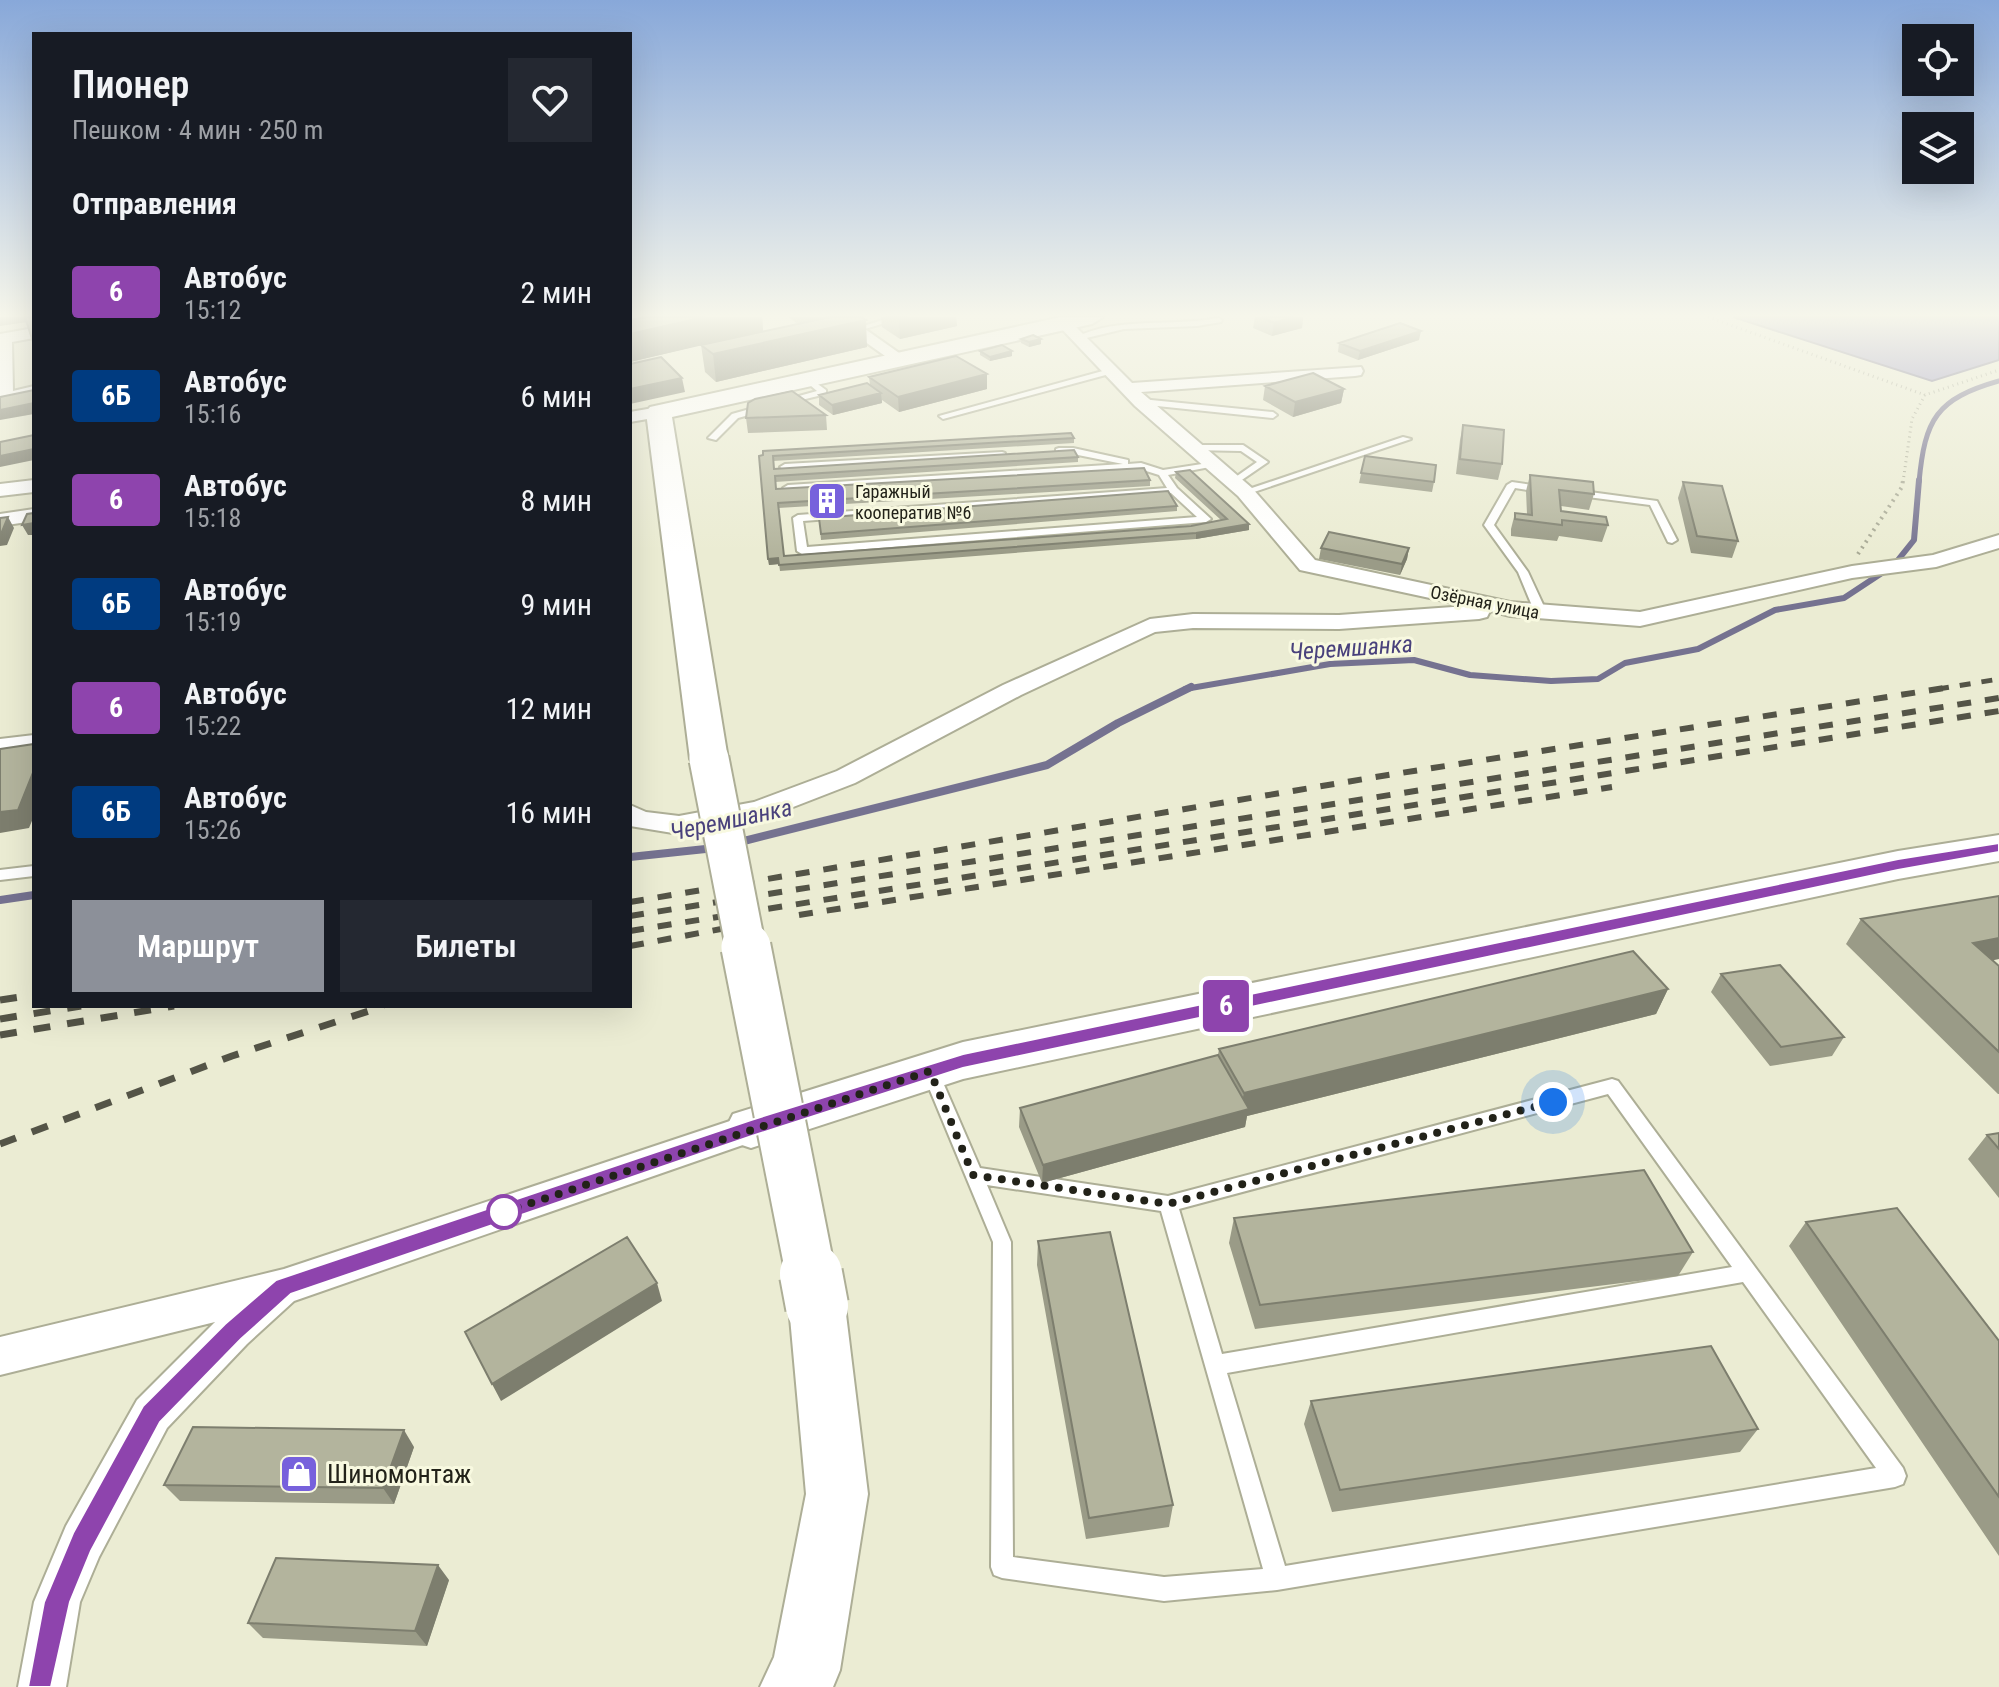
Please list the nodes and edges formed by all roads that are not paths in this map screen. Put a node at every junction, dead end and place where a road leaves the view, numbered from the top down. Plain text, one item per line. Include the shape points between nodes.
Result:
1 (733, 396) edge
2 (809, 396) edge
3 (1018, 396) edge
4 (1135, 396) edge
5 (1139, 396) edge
6 (645, 414) edge
7 (1273, 415) dead end
8 (943, 416) dead end
9 (713, 438) dead end
10 (1406, 439) dead end
11 (1194, 448) junction
12 (1041, 452) edge
13 (1009, 454) edge
14 (1212, 464) junction
15 (1141, 466) junction
16 (785, 467) edge
17 (1162, 473) junction
18 (32, 486) edge
19 (788, 488) edge
20 (1239, 488) junction
21 (0, 490) edge
22 (1173, 490) junction
23 (32, 515) edge
24 (0, 520) edge
25 (1672, 540) dead end
26 (1999, 541) edge
27 (1510, 609) junction
28 (1541, 613) junction
29 (32, 743) edge
30 (0, 747) edge
31 (633, 819) edge
32 (1999, 848) edge
33 (32, 871) edge
34 (0, 875) edge
35 (930, 1071) junction
36 (751, 1128) joint
37 (973, 1175) junction
38 (1168, 1204) junction
39 (1748, 1273) junction
40 (284, 1287) junction
41 (0, 1356) edge
42 (1215, 1365) junction
43 (1277, 1579) junction
44 (42, 1687) edge
45 (795, 1687) edge

1 - 6 main road
2 - 9 lane via 735,416
3 - 8 lane
4 - 11 street, Озёрная улица
5 - 7 lane
6 - 45 main road, bridge via 817,1306 837,1494 806,1670
10 - 20 lane
11 - 14 street, Озёрная улица
11 - 20 lane via 1243,448 1263,462
12 - 15 lane via 1073,451
13 - 16 lane
14 - 17 lane
14 - 20 street, Озёрная улица
15 - 17 lane
15 - 19 lane
17 - 22 lane
18 - 21 street
20 - 27 street, Озёрная улица via 1308,565
22 - 22 lane via 1206,519 802,551 798,518
23 - 24 street
25 - 28 lane via 1654,503 1512,485 1489,525 1523,572
26 - 28 street, Озёрная улица via 1936,561 1862,571 1640,619
27 - 28 street, Озёрная улица
27 - 31 street via 1339,622 1193,621 1150,626 1012,690 846,777 774,804 679,825
29 - 30 street
32 - 35 main road
33 - 34 lane
35 - 36 main road
35 - 37 lane
36 - 40 street
37 - 38 lane
37 - 43 lane via 1002,1242 1002,1567 1164,1589
38 - 39 lane via 1612,1086
38 - 42 lane
39 - 42 lane
39 - 43 lane via 1895,1476
40 - 41 street
40 - 44 street via 152,1414 82,1542 57,1602
42 - 43 lane

